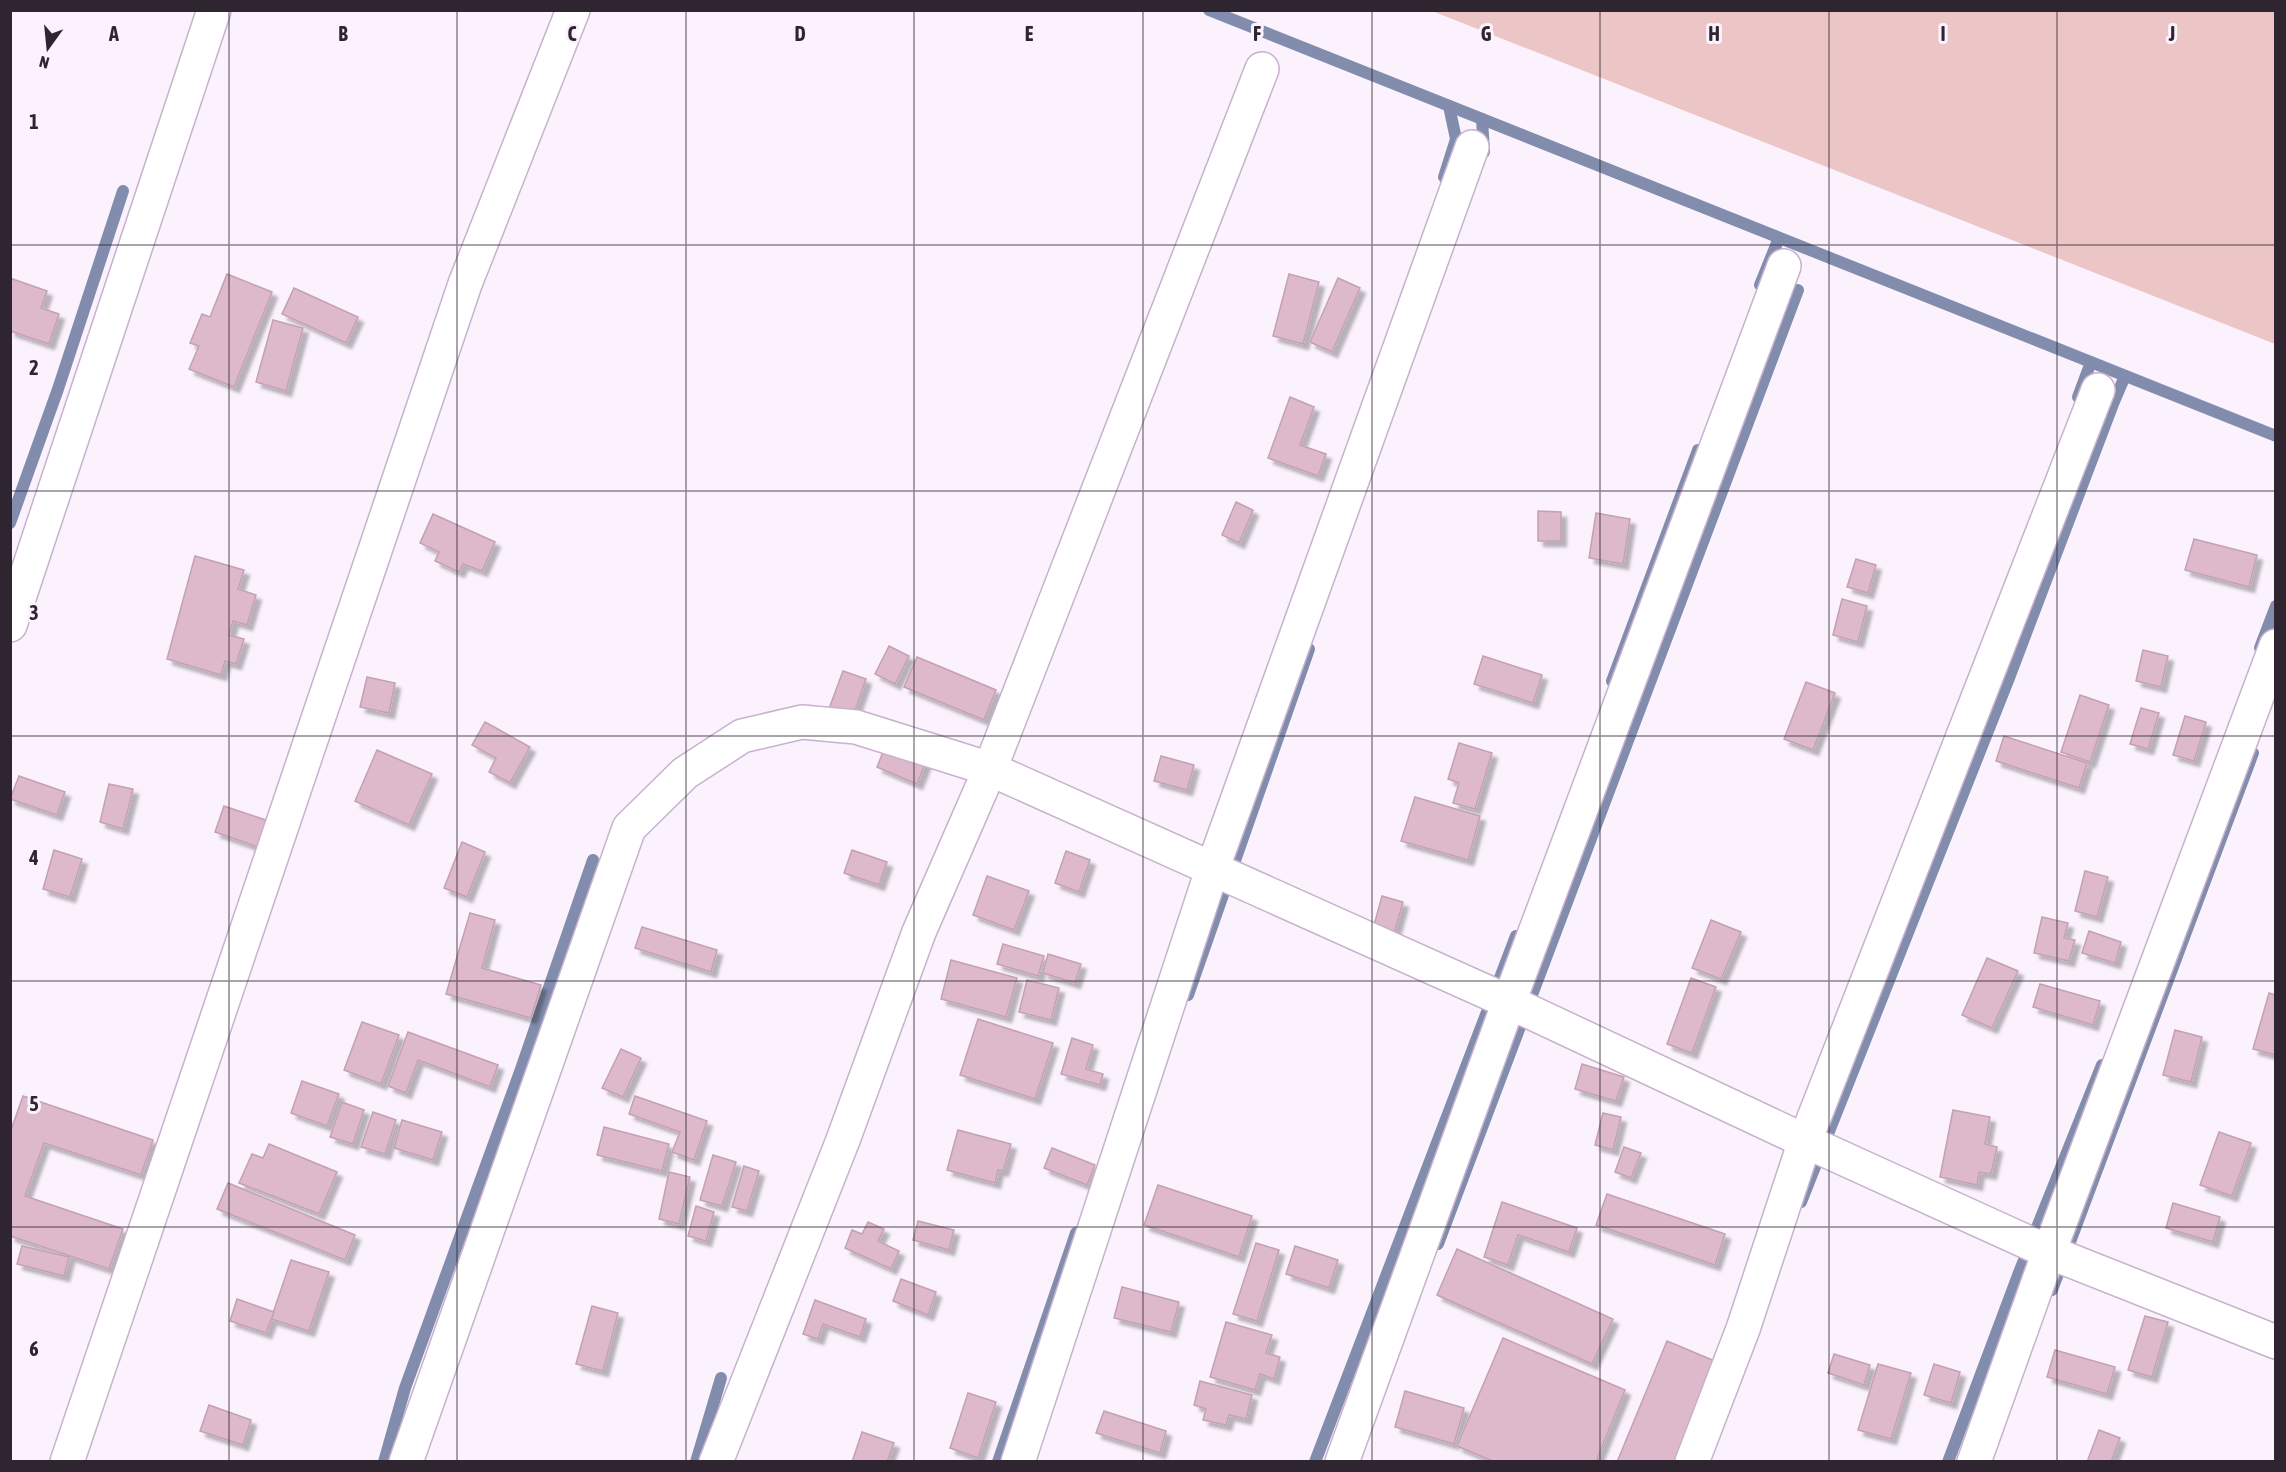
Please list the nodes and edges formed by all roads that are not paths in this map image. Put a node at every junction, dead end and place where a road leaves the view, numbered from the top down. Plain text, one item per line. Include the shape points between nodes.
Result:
1 (214, 10) edge
2 (573, 10) edge
3 (1262, 69) dead end
4 (1472, 147) dead end
5 (1784, 267) dead end
6 (2098, 390) dead end
7 (10, 626) edge
8 (2276, 646) edge
9 (990, 769) junction
10 (1212, 870) junction
11 (1509, 1002) junction
12 (1805, 1141) junction
13 (2049, 1252) junction
14 (2276, 1342) edge
15 (67, 1461) edge
16 (406, 1461) edge
17 (716, 1461) edge
18 (1018, 1461) edge
19 (1342, 1461) edge
20 (1692, 1461) edge
21 (1974, 1461) edge

1 - 7 street
2 - 15 street via 465,284
3 - 9 street
4 - 10 street
5 - 11 street
6 - 12 street
8 - 13 street
9 - 10 street
9 - 16 street via 856,727 802,722 742,736 686,773 629,828
9 - 17 street via 919,932 843,1140
10 - 11 street
10 - 18 street
11 - 12 street
11 - 19 street
12 - 13 street
12 - 20 street via 1743,1329
13 - 14 street
13 - 21 street

